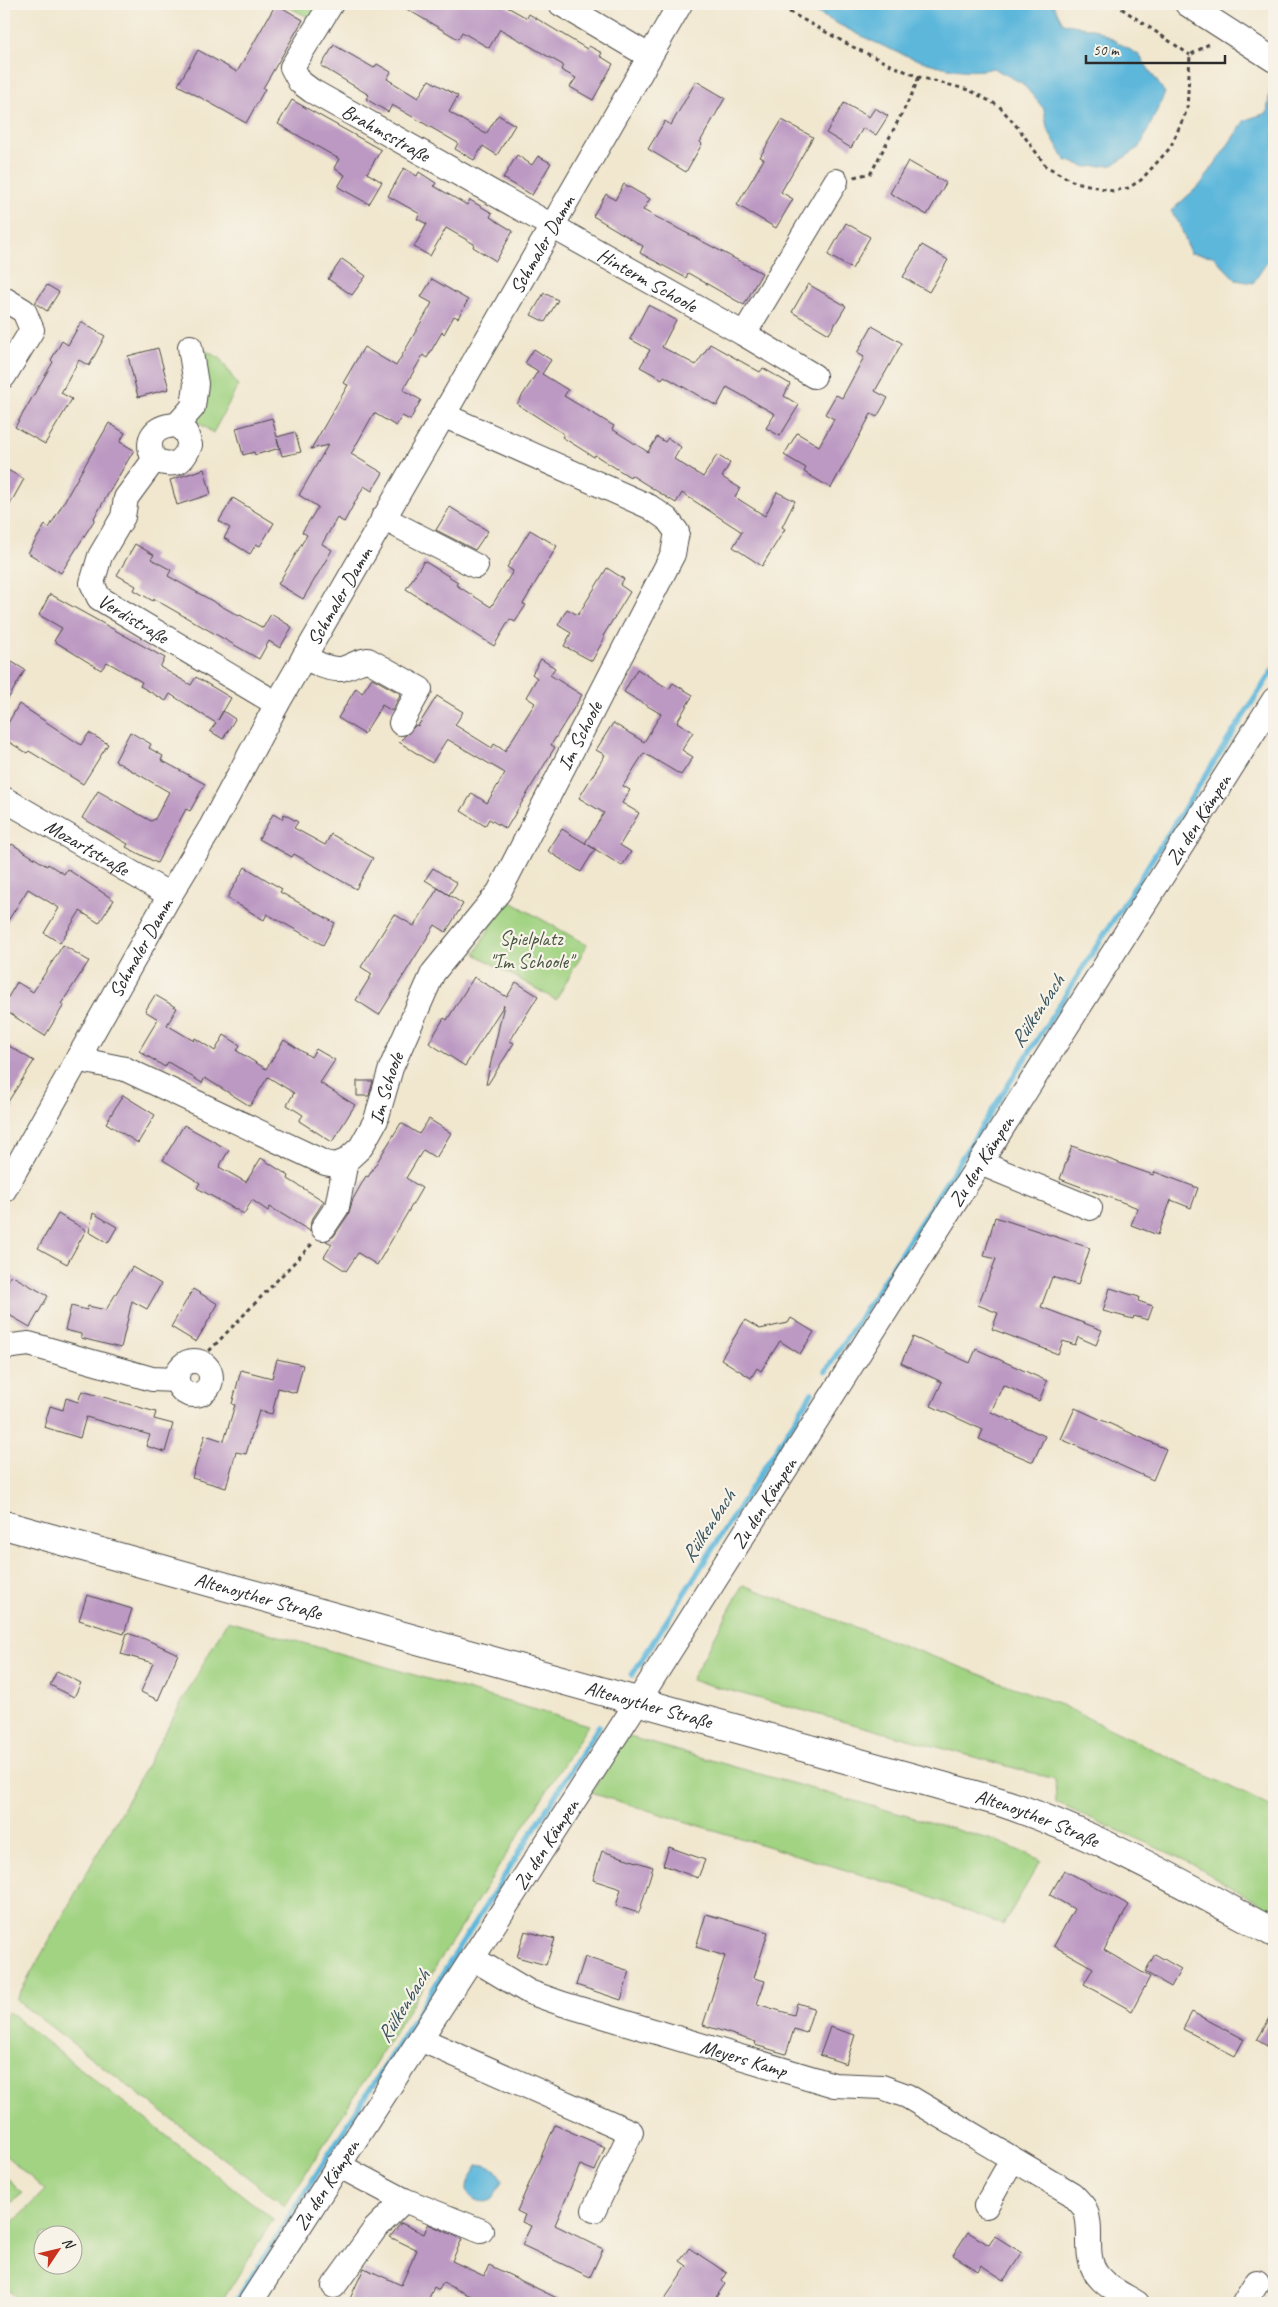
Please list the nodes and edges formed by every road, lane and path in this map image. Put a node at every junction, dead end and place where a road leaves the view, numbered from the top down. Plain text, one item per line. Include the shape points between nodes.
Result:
1 (330, 4) edge
2 (561, 4) edge
3 (680, 4) edge
4 (775, 4) edge
5 (1115, 4) edge
6 (1187, 4) edge
7 (1224, 28) junction
8 (649, 56) junction
9 (1190, 56) junction
10 (1274, 60) edge
11 (919, 77) junction
12 (836, 181) joint
13 (552, 227) junction
14 (4, 299) edge
15 (744, 334) junction
16 (190, 347) dead end
17 (4, 376) edge
18 (814, 376) dead end
19 (443, 414) junction
20 (177, 425) junction
21 (154, 460) junction
22 (383, 518) junction
23 (476, 566) dead end
24 (304, 657) junction
25 (1274, 700) edge
26 (277, 704) junction
27 (401, 723) dead end
28 (4, 799) edge
29 (170, 894) junction
30 (79, 1056) junction
31 (346, 1161) junction
32 (980, 1163) junction
33 (4, 1190) edge
34 (1090, 1208) dead end
35 (323, 1228) joint
36 (4, 1346) edge
37 (196, 1360) junction
38 (176, 1380) junction
39 (4, 1525) edge
40 (638, 1701) junction
41 (1274, 1933) edge
42 (472, 1958) junction
43 (420, 2039) junction
44 (1012, 2160) junction
45 (338, 2165) junction
46 (404, 2200) junction
47 (986, 2206) dead end
48 (594, 2210) dead end
49 (481, 2231) dead end
50 (1257, 2282) dead end
51 (334, 2286) dead end
52 (250, 2303) edge
53 (1137, 2303) edge
54 (1244, 2303) edge

1 - 13 street, Brahmsstraße via 292,67 300,82
2 - 8 street
3 - 8 street, Schmaler Damm
4 - 11 path via 852,47
5 - 9 path
6 - 7 street
7 - 9 path via 1209,44
7 - 10 street
8 - 13 street, Schmaler Damm
9 - 11 path via 1186,110 1170,148 1141,180 1128,188 1113,191 1072,181 1046,166 999,106 969,90
11 - 12 path via 871,173
12 - 15 street
13 - 15 street, Hinterm Schoole
13 - 19 street, Schmaler Damm
14 - 17 street via 24,311 32,330
15 - 18 street, Hinterm Schoole
16 - 20 street via 196,384 193,407
19 - 22 street, Schmaler Damm
19 - 31 street, Im Schoole via 650,507 667,519 677,532 673,554 499,892 433,973 392,1068 376,1120 361,1147
20 - 21 street via 159,428 153,435 149,445
20 - 21 street via 186,433 190,444 186,456 176,464
21 - 26 street, Verdistraße via 126,498 123,517 100,556 92,582 99,598
22 - 23 street
22 - 24 street, Schmaler Damm
24 - 26 street, Schmaler Damm
24 - 27 street via 325,667 342,668 368,660 420,689
25 - 32 street, Zu den Kämpen
26 - 29 street, Schmaler Damm via 211,827
28 - 29 street, Mozartstraße
29 - 30 street, Schmaler Damm
30 - 31 street via 86,1061 125,1069 325,1163 336,1165
30 - 33 street, Schmaler Damm
31 - 35 street via 337,1206
32 - 34 street
32 - 40 street, Zu den Kämpen
35 - 37 path via 298,1259 210,1350
36 - 38 street via 29,1344 152,1379
37 - 38 street via 183,1363
37 - 38 street via 205,1364 211,1374 206,1391 199,1395 187,1394
39 - 40 main road, Altenoyther Straße
40 - 41 main road, Altenoyther Straße via 1035,1814 1127,1855
40 - 42 street, Zu den Kämpen
42 - 43 street, Zu den Kämpen
42 - 44 street, Meyers Kamp via 530,1992 562,2004 834,2085 882,2087 908,2096
43 - 45 street, Zu den Kämpen
43 - 48 street via 631,2132
44 - 47 street
44 - 53 street, Meyers Kamp via 1072,2194 1084,2208 1088,2257 1096,2274
45 - 46 street
45 - 52 street, Zu den Kämpen
46 - 49 street
46 - 51 street via 375,2229
50 - 54 street

